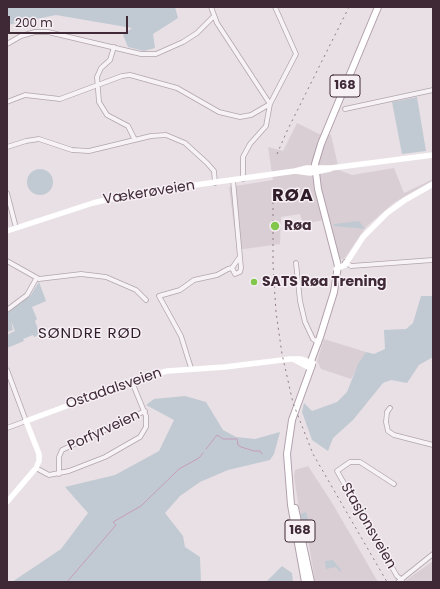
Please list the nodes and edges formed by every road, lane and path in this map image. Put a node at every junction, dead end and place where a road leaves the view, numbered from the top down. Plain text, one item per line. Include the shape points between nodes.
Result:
1 (211, 7) edge
2 (276, 7) edge
3 (378, 7) edge
4 (213, 17) junction
5 (7, 44) edge
6 (114, 47) junction
7 (97, 86) junction
8 (433, 90) edge
9 (7, 102) edge
10 (270, 104) junction
11 (344, 109) dead end
12 (135, 140) junction
13 (7, 148) edge
14 (433, 155) edge
15 (315, 170) junction
16 (243, 179) junction
17 (233, 180) junction
18 (215, 183) junction
19 (433, 184) edge
20 (7, 193) edge
21 (15, 224) dead end
22 (7, 231) edge
23 (240, 258) junction
24 (433, 260) edge
25 (7, 261) edge
26 (345, 262) junction
27 (296, 263) dead end
28 (336, 267) junction
29 (232, 268) junction
30 (36, 279) junction
31 (146, 300) dead end
32 (7, 310) edge
33 (318, 344) junction
34 (312, 364) junction
35 (191, 368) junction
36 (7, 370) edge
37 (132, 382) junction
38 (390, 408) dead end
39 (145, 412) junction
40 (26, 421) junction
41 (7, 428) edge
42 (433, 445) edge
43 (36, 468) junction
44 (59, 474) junction
45 (288, 480) junction
46 (394, 484) dead end
47 (7, 502) edge
48 (433, 554) edge
49 (401, 580) edge
50 (305, 582) edge
51 (311, 582) edge

1 - 4 street
2 - 10 street via 296,54
3 - 15 main road, 168 via 322,144
4 - 6 street via 197,33 164,52 141,54
4 - 10 street
5 - 6 street via 21,36 48,32
6 - 7 street via 110,60 98,72
7 - 9 street via 60,99 25,95
7 - 10 street via 122,76 138,76 177,88 214,110 240,117 251,115
7 - 12 street via 99,102 104,112 128,126
8 - 11 street
10 - 16 street via 266,126 250,144 243,157
12 - 13 street via 82,151 39,139
12 - 18 street via 159,135 180,139 207,162 214,171
14 - 15 street, Vækerøveien
15 - 16 street, Vækerøveien
15 - 28 main road, 168
16 - 17 street, Vækerøveien
17 - 18 street, Vækerøveien
17 - 23 street
18 - 22 street, Vækerøveien via 115,197
19 - 26 street via 383,216 363,237
20 - 21 street
23 - 29 street
23 - 29 street via 240,272 235,274
24 - 26 street via 352,266
25 - 30 street
26 - 28 street
27 - 33 street via 305,322 313,340
28 - 33 main road, 168 via 334,292
29 - 35 street via 217,275 192,281 180,290 159,296 181,336
30 - 31 street via 81,274 102,276 136,290
30 - 32 street via 27,294
33 - 34 main road, 168
34 - 35 street, Ostadalsveien via 295,360
34 - 45 main road, 168 via 288,439
35 - 37 street, Ostadalsveien via 161,372
36 - 40 street
37 - 39 street, Porfyrveien
37 - 40 street, Ostadalsveien
38 - 42 street via 386,422 388,431 394,435
39 - 44 street, Porfyrveien via 62,450 59,457
39 - 44 street, Porfyrveien via 146,427 136,441 105,457
40 - 41 street, Ostadalsveien
40 - 43 street via 39,454
43 - 44 street via 46,474
43 - 47 street
45 - 50 main road, 168
45 - 51 main road, 168
46 - 49 street, Stasjonsveien via 360,462 350,462 337,471
48 - 49 street

